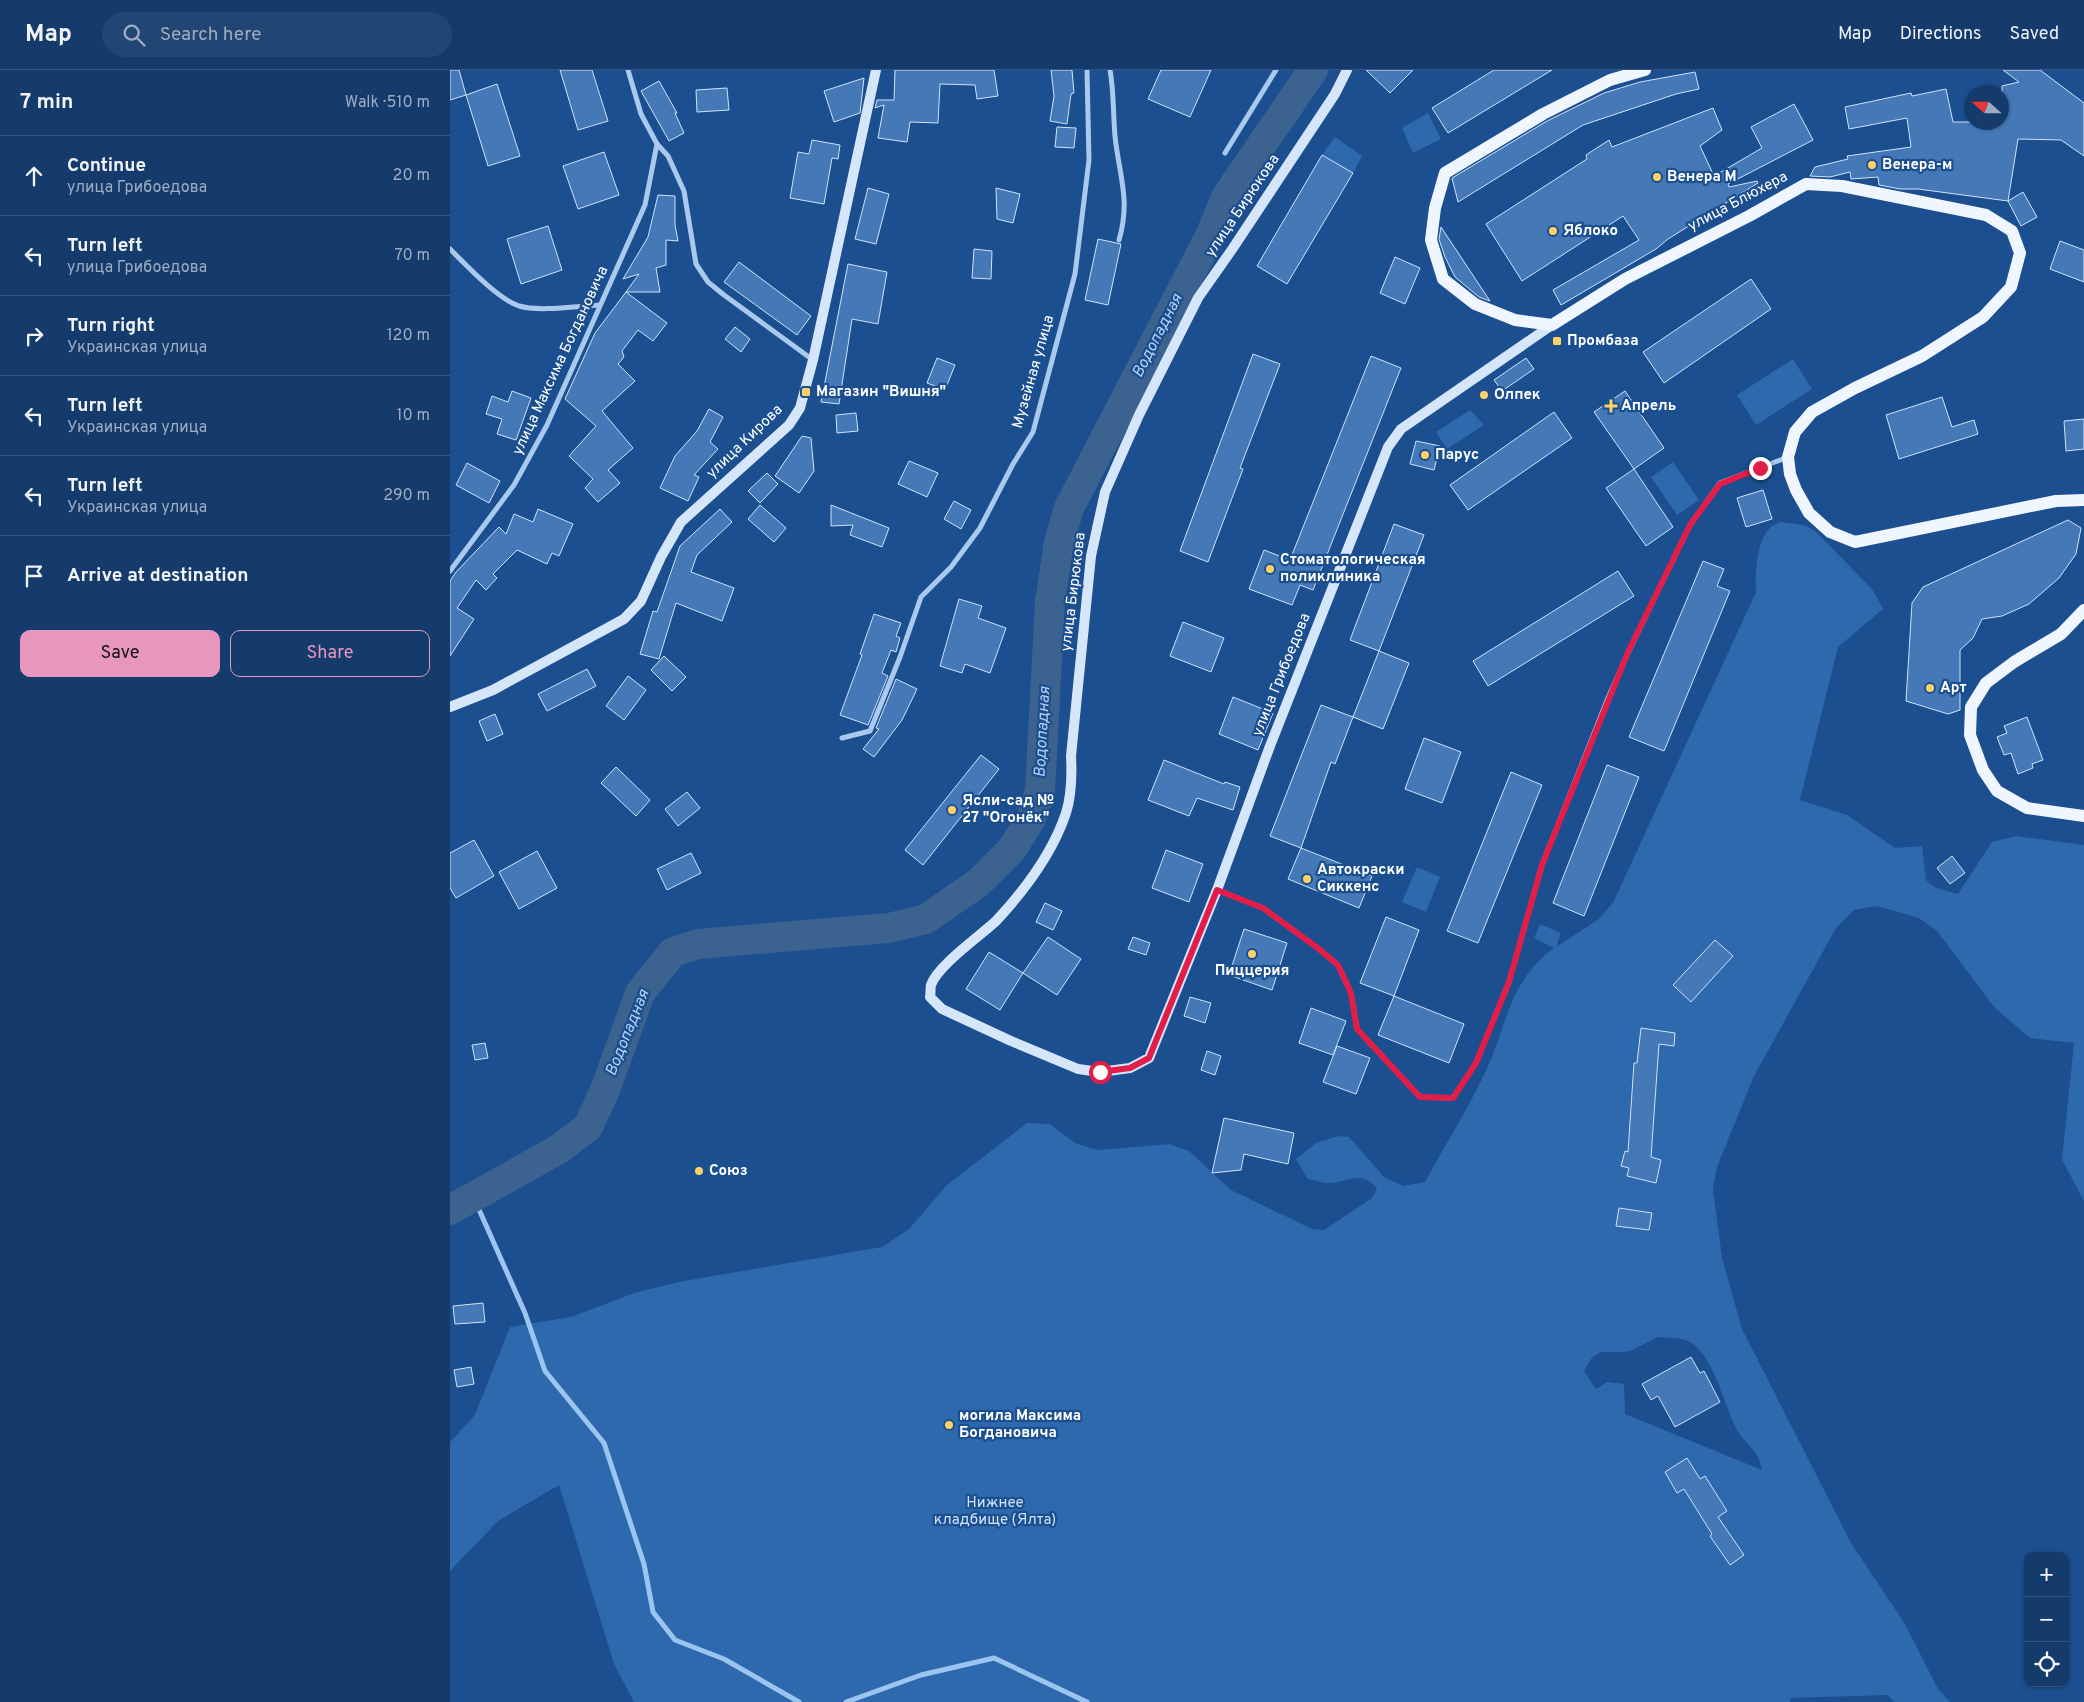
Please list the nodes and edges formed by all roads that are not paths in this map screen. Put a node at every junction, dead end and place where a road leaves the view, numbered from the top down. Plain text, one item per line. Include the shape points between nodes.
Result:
1 (628, 70) edge
2 (876, 70) edge
3 (1087, 70) edge
4 (1110, 70) edge
5 (1276, 70) edge
6 (1347, 70) edge
7 (1645, 70) edge
8 (657, 144) junction
9 (1225, 154) dead end
10 (1119, 240) dead end
11 (450, 249) edge
12 (600, 305) junction
13 (1552, 325) junction
14 (814, 360) junction
15 (1788, 457) junction
16 (2084, 500) edge
17 (450, 571) edge
18 (2084, 610) edge
19 (450, 707) edge
20 (842, 738) dead end
21 (2084, 816) edge
22 (1217, 890) junction
23 (931, 985) joint

1 - 8 street via 640,114
2 - 14 street, улица Кирова
3 - 20 street, Музейная улица via 1089,160 1074,274 1032,432 980,528 951,567 921,597 870,731
4 - 10 street via 1116,150 1124,190 1125,220
5 - 9 street
6 - 23 street, улица Бирюкова via 1335,94 1198,298 1139,415 1105,492 1092,556 1071,756 1072,779 1058,834 996,921 938,973
7 - 13 main road via 1610,80 1543,114 1445,173 1434,208 1431,240 1444,280 1475,304 1515,320
8 - 12 street, улица Максима Богдановича via 645,205
8 - 14 street via 668,156 684,191 696,264 708,282
11 - 12 street via 517,305 530,308
12 - 17 street, улица Максима Богдановича via 547,425 519,477
13 - 15 main road, улица Блюхера via 1625,279 1806,184 1842,186 1986,215 2012,231 2020,253 2011,287 1983,317 1922,356 1812,412 1795,432
13 - 22 street, улица Грибоедова via 1401,429 1388,447
14 - 19 street, улица Кирова via 800,408 789,425 681,522 641,601 624,620 493,690
15 - 16 main road, улица Блюхера via 1790,474 1809,513 1830,532 1855,542 2056,501
15 - 22 street via 1720,484 1690,525 1608,698 1542,865 1509,982 1476,1063 1453,1098 1420,1097 1357,1029 1351,993 1338,965 1263,908
18 - 21 main road via 2061,634 1986,683 1970,707 1970,735 1983,770 1997,792 2027,808
22 - 23 street, улица Грибоедова via 1149,1058 1130,1068 1100,1072 1078,1069 1050,1058 942,1009 930,996

